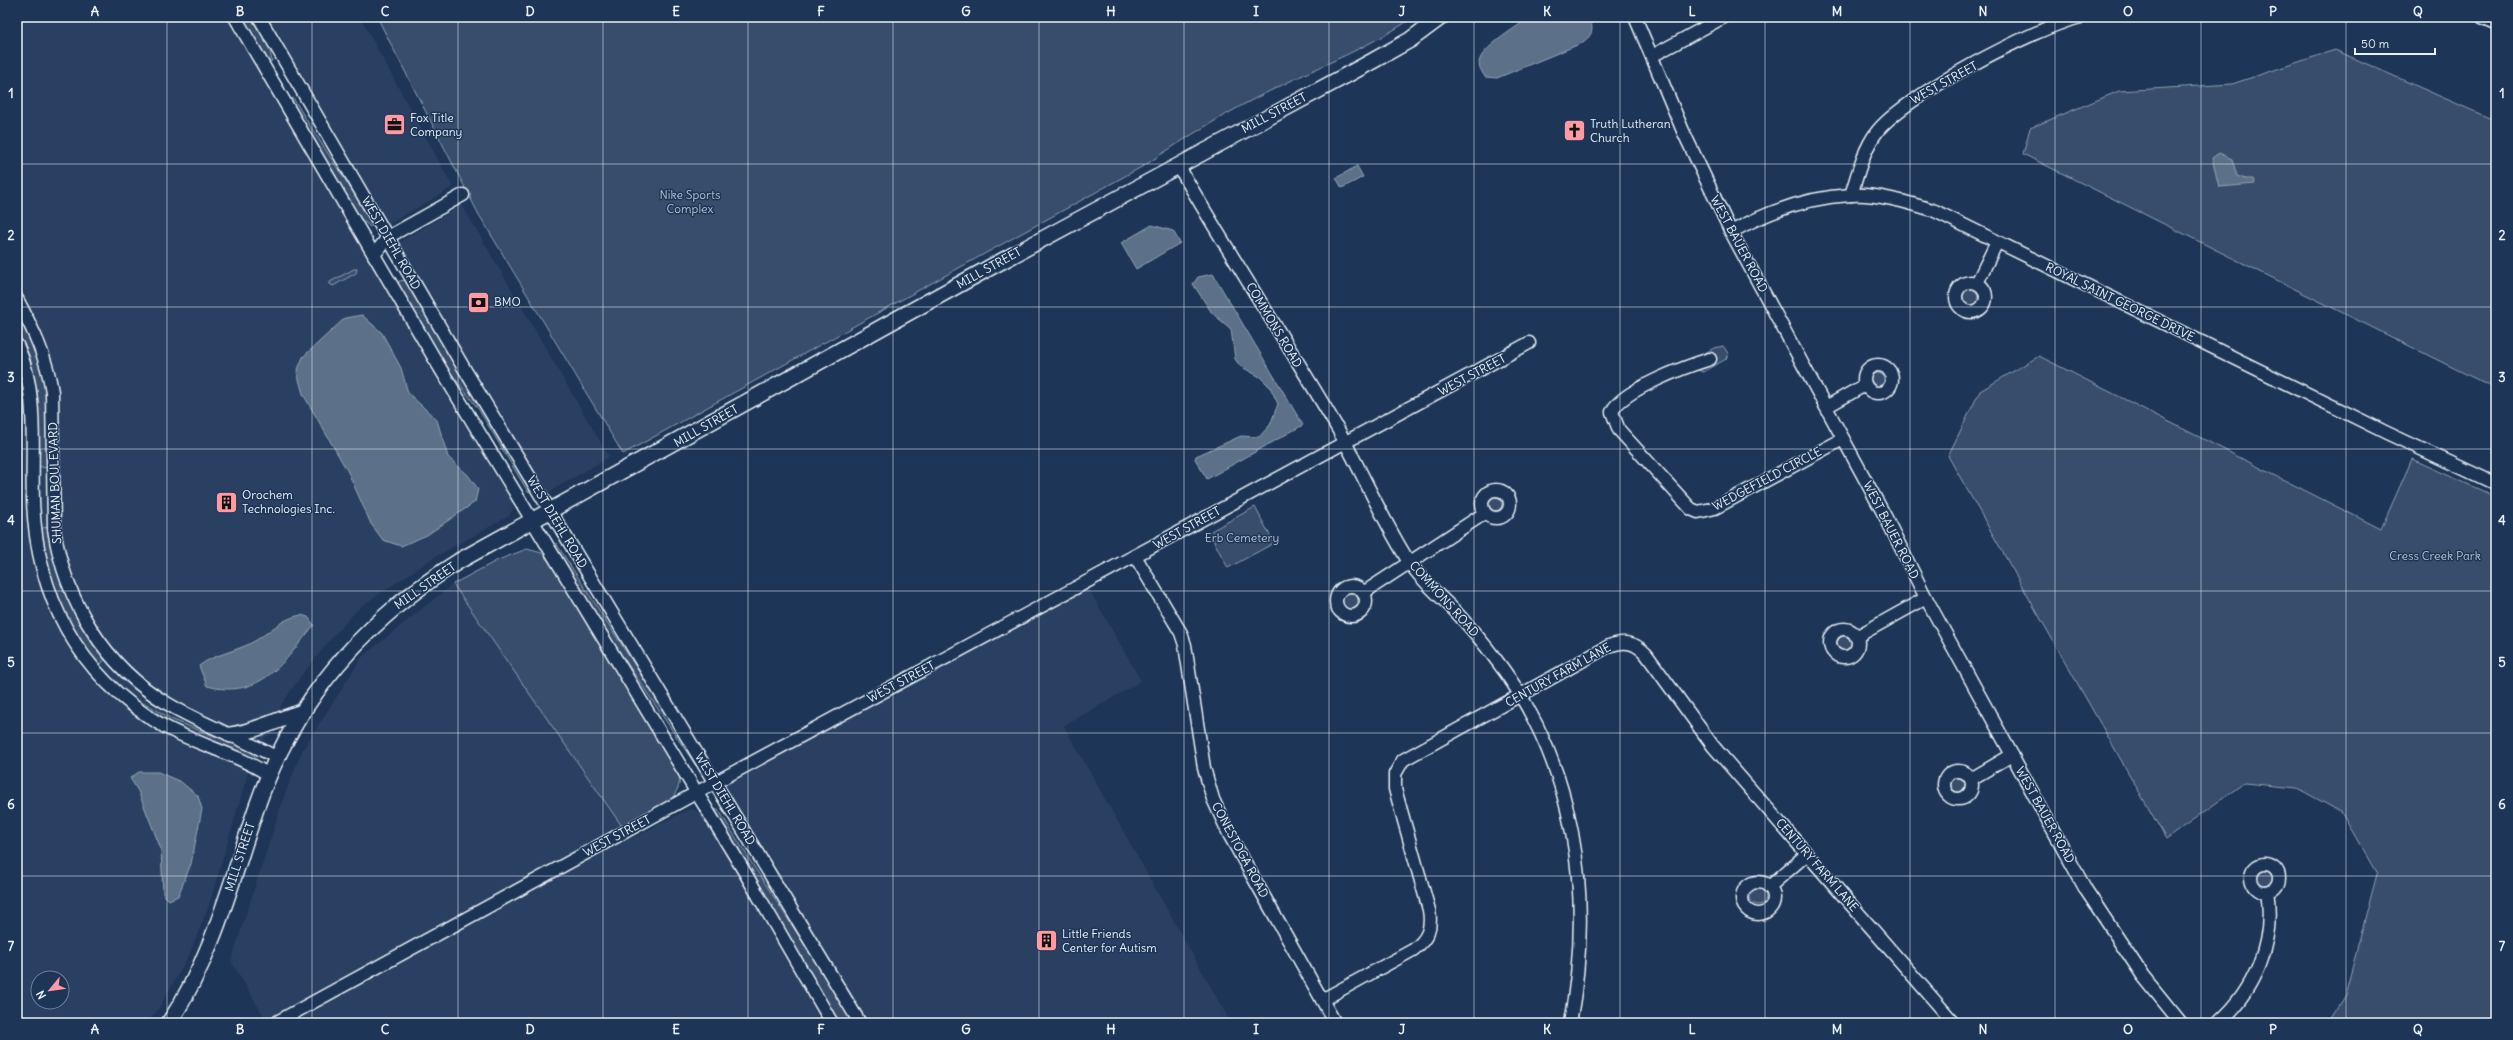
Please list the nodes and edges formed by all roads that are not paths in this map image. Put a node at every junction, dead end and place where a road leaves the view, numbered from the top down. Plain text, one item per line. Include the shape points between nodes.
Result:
1 (235, 17) edge
2 (258, 17) edge
3 (1441, 17) edge
4 (1635, 17) edge
5 (1724, 17) edge
6 (2081, 17) edge
7 (2482, 17) edge
8 (2496, 24) edge
9 (1652, 56) junction
10 (1178, 165) junction
11 (463, 195) dead end
12 (1852, 195) junction
13 (1731, 232) junction
14 (388, 237) junction
15 (1997, 242) junction
16 (374, 255) junction
17 (1977, 283) dead end
18 (17, 299) edge
19 (1529, 343) dead end
20 (17, 345) edge
21 (1710, 359) dead end
22 (1865, 385) dead end
23 (1826, 407) junction
24 (1843, 439) junction
25 (1345, 442) junction
26 (2496, 484) edge
27 (551, 512) junction
28 (1485, 513) dead end
29 (533, 521) junction
30 (1135, 556) junction
31 (1410, 562) junction
32 (1363, 593) dead end
33 (1926, 598) junction
34 (1856, 636) dead end
35 (1521, 695) junction
36 (303, 712) junction
37 (230, 735) junction
38 (2012, 755) junction
39 (277, 758) junction
40 (269, 775) junction
41 (1971, 779) dead end
42 (715, 783) junction
43 (697, 793) junction
44 (1807, 854) junction
45 (1769, 887) dead end
46 (2267, 892) dead end
47 (1322, 1000) junction
48 (169, 1023) edge
49 (275, 1023) edge
50 (832, 1023) edge
51 (860, 1023) edge
52 (1335, 1023) edge
53 (1570, 1023) edge
54 (1954, 1023) edge
55 (2181, 1023) edge
56 (2218, 1023) edge

1 - 16 street, WEST DIEHL ROAD
2 - 14 street, WEST DIEHL ROAD
3 - 10 main road, MILL STREET via 1410,40
4 - 9 street, WEST BAUER ROAD
5 - 9 street
6 - 12 street, WEST STREET via 2057,24 2014,44 1906,104 1888,119 1870,143 1860,164
7 - 8 street
9 - 13 street, WEST BAUER ROAD via 1683,131
10 - 25 street, COMMONS ROAD
10 - 27 main road, MILL STREET
11 - 14 street
12 - 13 street, ROYAL SAINT GEORGE DRIVE via 1810,201 1776,211
12 - 15 street, ROYAL SAINT GEORGE DRIVE via 1899,201 1935,210
13 - 23 street, WEST BAUER ROAD
14 - 16 street
14 - 27 street, WEST DIEHL ROAD
15 - 17 street
15 - 26 street, ROYAL SAINT GEORGE DRIVE via 2387,434
16 - 29 street, WEST DIEHL ROAD
18 - 37 street, SHUMAN BOULEVARD via 44,355 49,372 52,392 54,530 58,551 76,604 112,659 134,680 168,704
19 - 25 street, WEST STREET
20 - 40 street, SHUMAN BOULEVARD via 24,360 31,392 34,529 38,555 48,591 64,626 89,662 128,700 160,724
21 - 24 street, WEDGEFIELD CIRCLE via 1677,370 1623,398 1616,403 1612,412 1619,430 1691,509 1698,512 1715,508
22 - 23 street
23 - 24 street, WEST BAUER ROAD
24 - 33 street, WEST BAUER ROAD
25 - 30 street, WEST STREET
25 - 31 street, COMMONS ROAD
27 - 29 main road, MILL STREET
27 - 42 street, WEST DIEHL ROAD
28 - 31 street
29 - 36 main road, MILL STREET via 459,561 402,600 376,622 350,650
29 - 43 street, WEST DIEHL ROAD
30 - 42 street, WEST STREET
30 - 47 street, CONESTOGA ROAD via 1181,633 1185,645 1204,768 1220,816
31 - 32 street
31 - 35 street, COMMONS ROAD via 1478,637
33 - 34 street
33 - 38 street, WEST BAUER ROAD
35 - 44 street, CENTURY FARM LANE via 1609,646 1623,642 1640,648 1713,746
35 - 47 street, CENTURY FARM LANE via 1412,754 1398,767 1394,780 1395,789 1429,910 1431,928 1425,940 1413,950
35 - 53 street, COMMONS ROAD via 1547,748 1557,777 1578,864 1582,932
36 - 37 main road via 283,717 262,728
36 - 39 main road, MILL STREET
37 - 39 street, SHUMAN BOULEVARD
38 - 41 street
38 - 55 street, WEST BAUER ROAD via 2108,926 2143,976
39 - 40 main road, MILL STREET
40 - 48 main road, MILL STREET via 218,927 191,985
42 - 43 street, WEST STREET
42 - 51 street, WEST DIEHL ROAD
43 - 49 street, WEST STREET
43 - 50 street, WEST DIEHL ROAD
44 - 45 street
44 - 54 street, CENTURY FARM LANE
46 - 56 street via 2269,930 2258,967 2251,984
47 - 52 street, CONESTOGA ROAD

